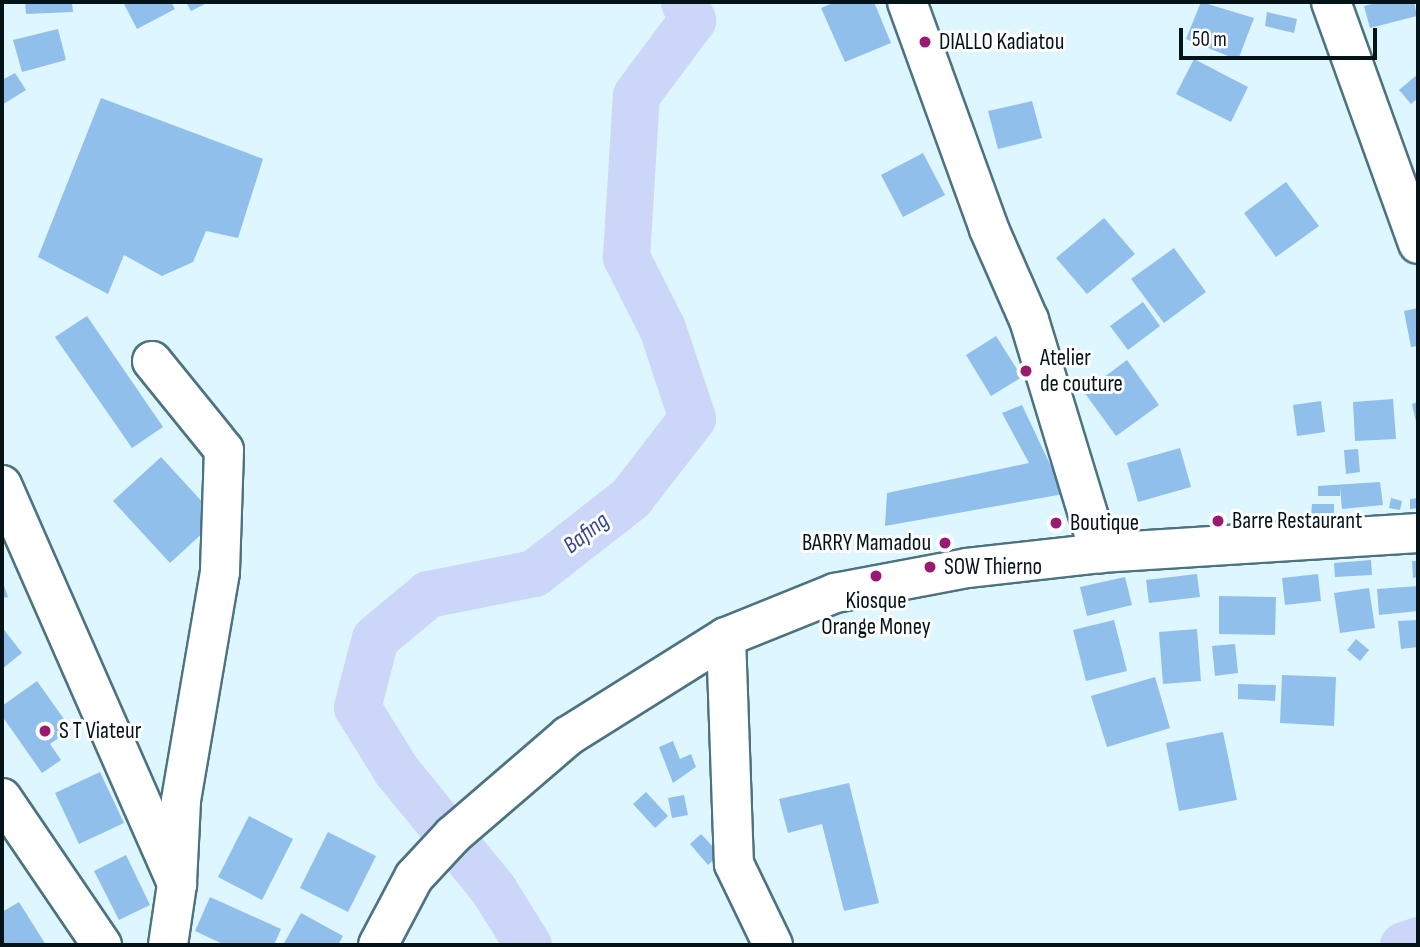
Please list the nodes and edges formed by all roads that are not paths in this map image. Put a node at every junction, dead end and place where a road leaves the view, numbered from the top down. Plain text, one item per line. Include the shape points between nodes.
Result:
1 (907, 2) edge
2 (1331, 2) edge
3 (1418, 244) edge
4 (152, 361) dead end
5 (2, 485) edge
6 (1418, 533) edge
7 (1100, 553) junction
8 (726, 637) junction
9 (2, 799) edge
10 (177, 884) junction
11 (102, 945) edge
12 (168, 945) edge
13 (379, 945) edge
14 (773, 945) edge

1 - 7 main road via 989,229 1029,320
2 - 3 main road
4 - 10 main road via 224,450 220,572 181,801
5 - 10 main road
6 - 7 main road
7 - 8 main road via 967,568 835,593
8 - 13 main road via 568,736 453,835 414,877
8 - 14 main road via 734,864
9 - 11 main road
10 - 12 main road

